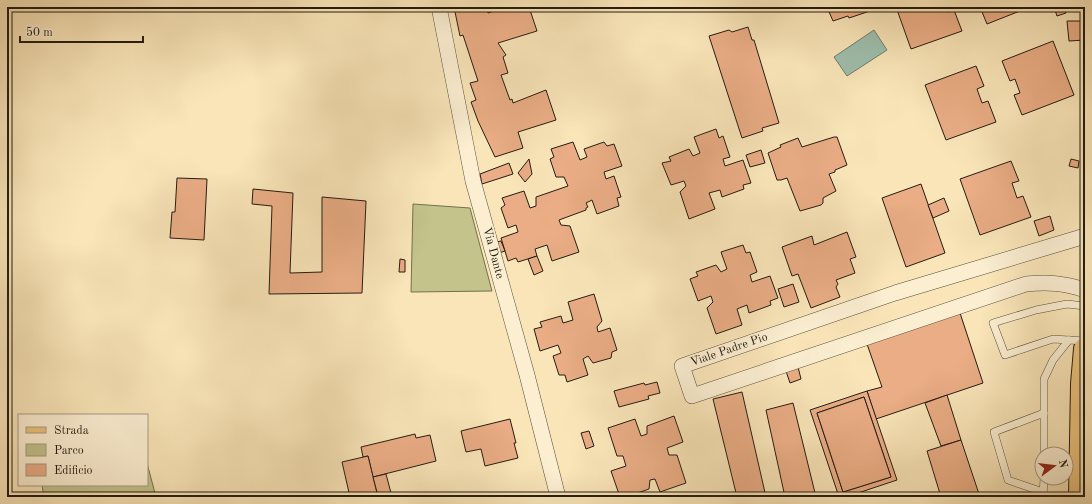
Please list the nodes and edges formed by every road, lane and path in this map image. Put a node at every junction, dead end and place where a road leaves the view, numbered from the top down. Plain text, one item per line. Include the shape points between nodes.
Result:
1 (439, 7) edge
2 (1085, 236) edge
3 (1085, 290) edge
4 (1085, 306) edge
5 (1085, 341) edge
6 (1077, 344) edge
7 (1044, 413) junction
8 (1044, 446) edge
9 (1043, 495) edge
10 (558, 497) edge
11 (1080, 497) edge

1 - 10 street, Via Dante via 473,181
2 - 3 street, Viale Padre Pio via 895,293 682,366 692,396 1026,284 1067,284
4 - 6 lane via 1067,304 993,323 1005,355 1053,339
5 - 6 lane
6 - 7 lane via 1053,360 1044,379
6 - 11 main road via 1082,384
7 - 8 lane
7 - 9 lane via 994,432 1008,480

